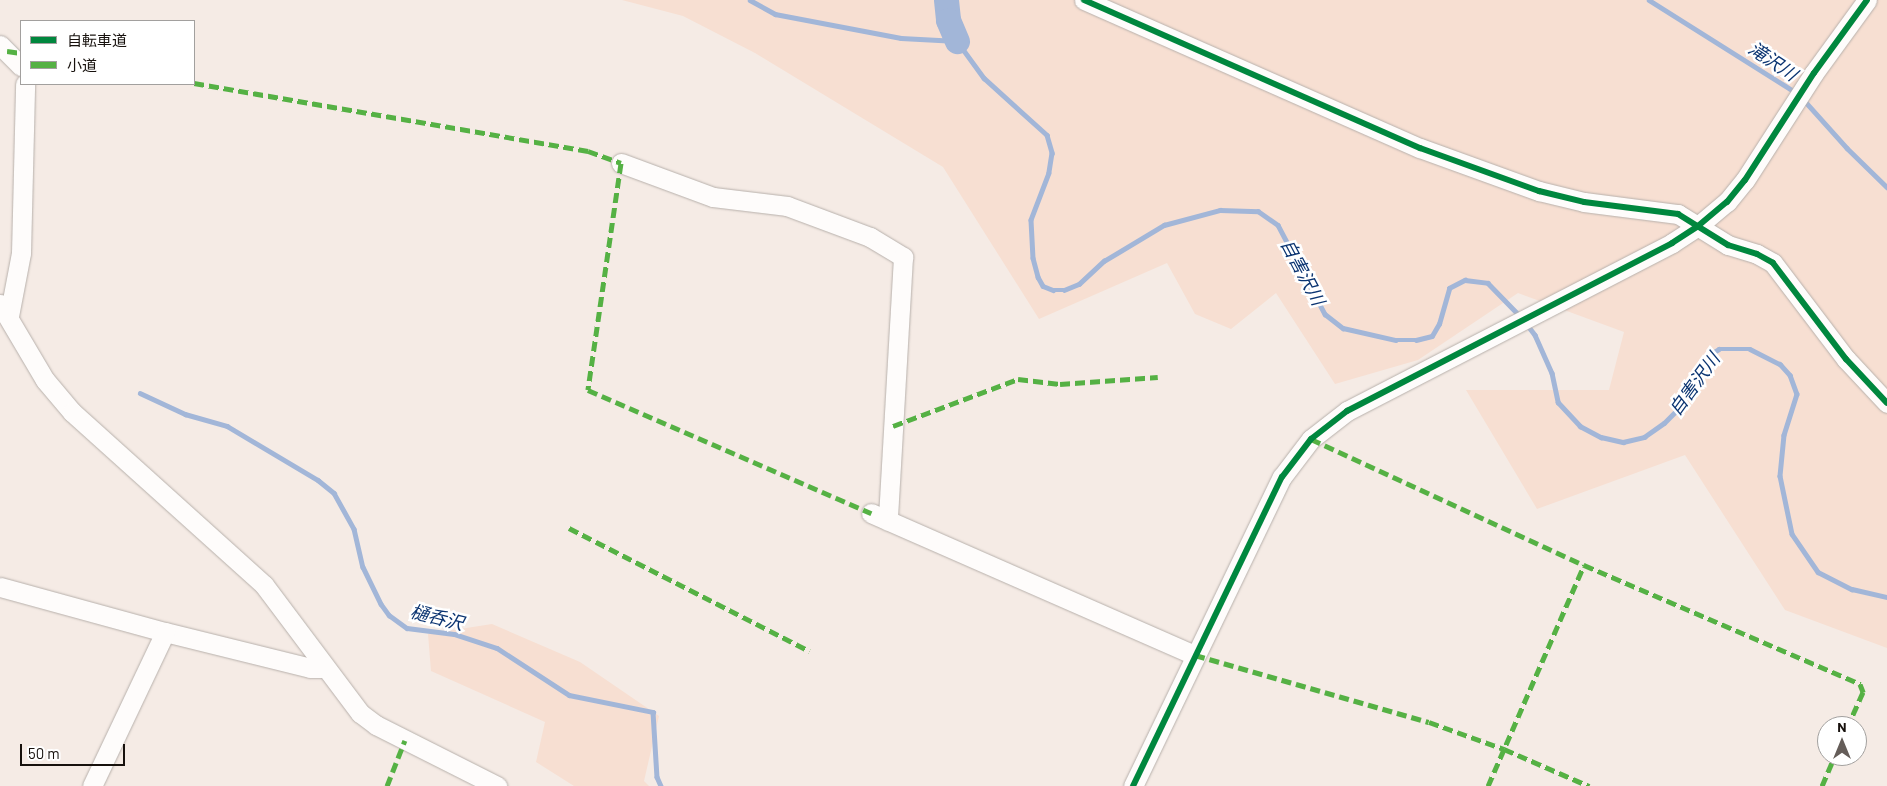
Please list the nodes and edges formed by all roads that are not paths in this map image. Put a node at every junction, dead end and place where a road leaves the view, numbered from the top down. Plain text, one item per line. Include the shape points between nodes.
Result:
1 (1084, 0) edge
2 (1867, 0) edge
3 (0, 44) edge
4 (20, 65) edge
5 (25, 85) edge
6 (622, 164) dead end
7 (1698, 226) junction
8 (5, 310) edge
9 (1887, 403) edge
10 (0, 587) edge
11 (165, 632) junction
12 (1196, 655) junction
13 (325, 668) junction
14 (92, 786) edge
15 (497, 786) edge
16 (1133, 786) edge

1 - 7 street via 1420,148 1539,191 1584,202 1678,214
2 - 7 street via 1814,73 1761,157 1727,202
3 - 4 street
5 - 8 street via 21,253
6 - 12 street via 713,197 787,206 870,237 903,257 879,517
7 - 9 street via 1728,245 1773,263 1787,277 1846,359
7 - 12 street via 1672,243 1347,411 1311,439 1282,477
8 - 13 street via 45,380 72,412 264,585
10 - 11 street
11 - 13 street via 310,668
11 - 14 street
12 - 16 street
13 - 15 street via 349,701 376,725

